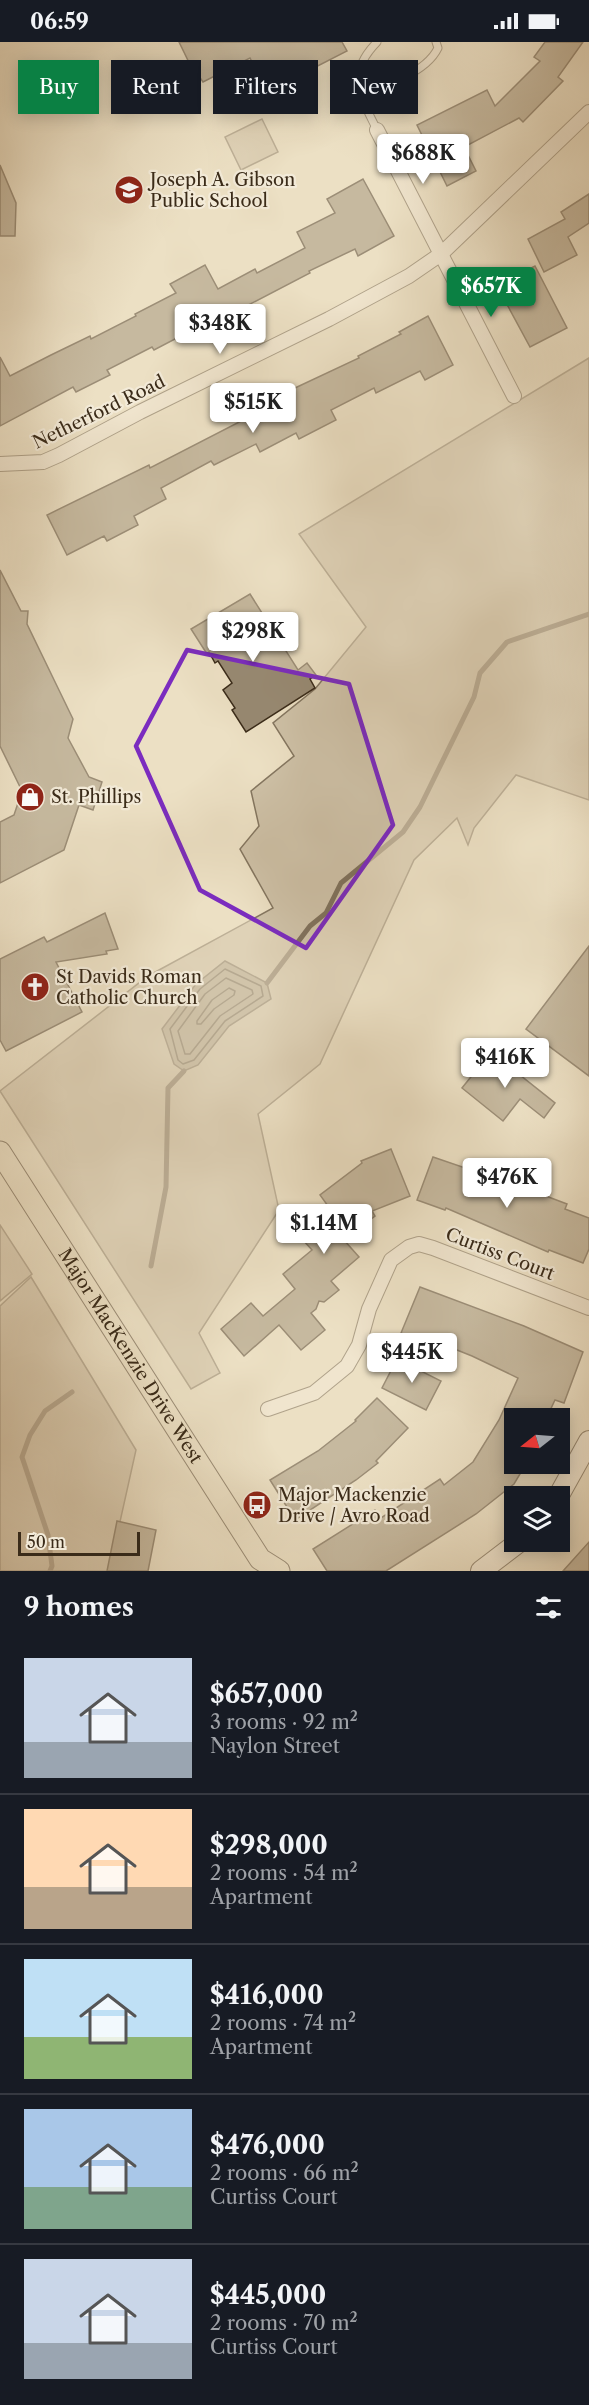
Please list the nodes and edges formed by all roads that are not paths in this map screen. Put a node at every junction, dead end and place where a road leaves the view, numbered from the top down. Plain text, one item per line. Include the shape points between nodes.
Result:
1 (377, 42) edge
2 (436, 42) edge
3 (363, 60) edge
4 (418, 68) edge
5 (589, 112) edge
6 (369, 114) edge
7 (377, 130) joint
8 (441, 254) junction
9 (514, 396) dead end
10 (0, 464) edge
11 (0, 1152) edge
12 (589, 1308) edge
13 (268, 1409) dead end
14 (589, 1441) edge
15 (564, 1486) edge
16 (506, 1552) edge
17 (259, 1565) edge
18 (279, 1571) edge
19 (481, 1571) edge

1 - 3 lane
2 - 4 lane via 438,48 433,59
5 - 8 street, Netherford Road
6 - 7 lane
7 - 8 street
8 - 9 street
8 - 10 street, Netherford Road via 329,319 59,455 43,462
11 - 17 main road, Major MacKenzie Drive West
12 - 13 street, Curtiss Court via 419,1244 391,1260 369,1309 359,1345 347,1366 314,1393
14 - 15 street
16 - 19 street
17 - 18 main road, Major MacKenzie Drive West

